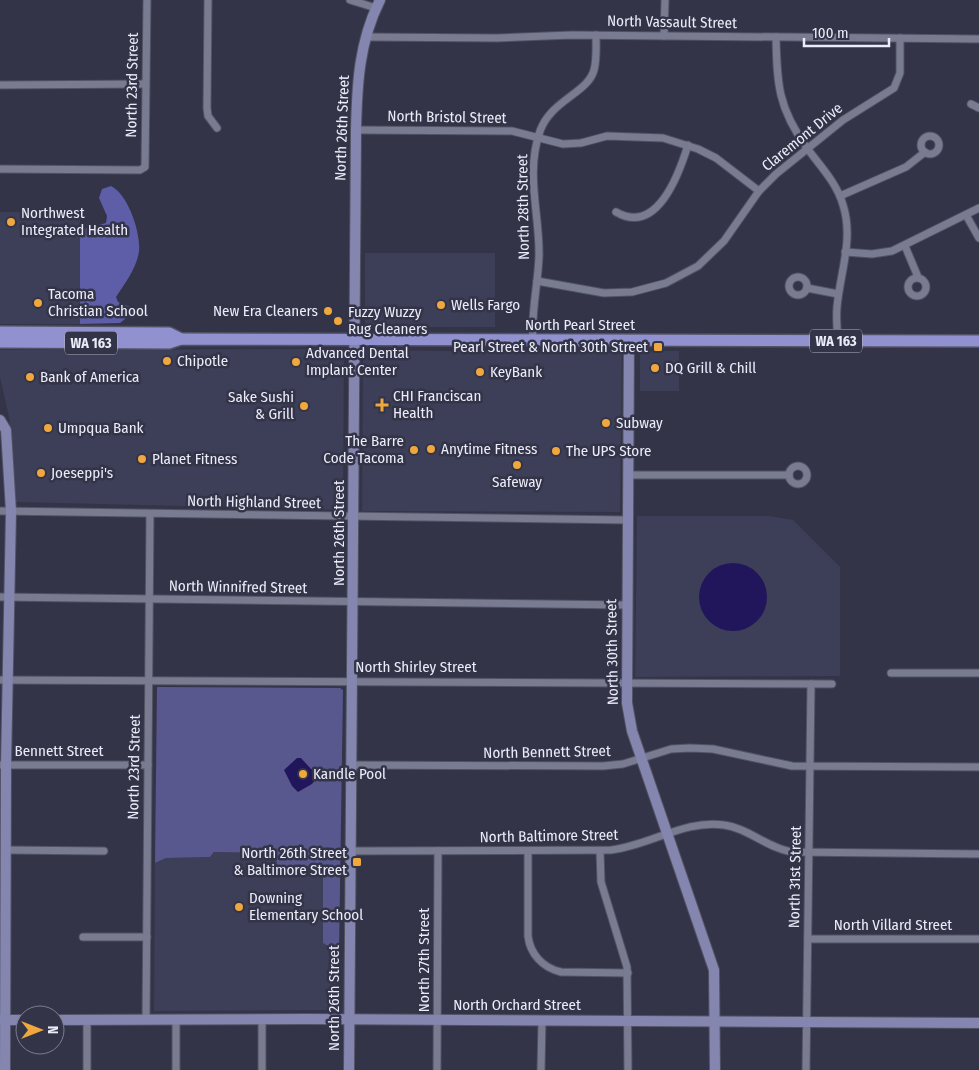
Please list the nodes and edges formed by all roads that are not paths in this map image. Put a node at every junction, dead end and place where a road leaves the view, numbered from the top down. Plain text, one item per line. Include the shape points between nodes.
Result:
1 (147, 0) edge
2 (208, 0) edge
3 (350, 0) edge
4 (664, 0) edge
5 (378, 4) edge
6 (596, 35) junction
7 (664, 36) junction
8 (365, 37) junction
9 (776, 37) junction
10 (900, 38) junction
11 (979, 39) edge
12 (145, 84) junction
13 (0, 85) edge
14 (972, 104) dead end
15 (979, 108) edge
16 (217, 128) dead end
17 (356, 130) junction
18 (537, 139) junction
19 (688, 145) junction
20 (807, 148) junction
21 (925, 152) dead end
22 (0, 169) edge
23 (759, 191) junction
24 (840, 196) junction
25 (979, 208) edge
26 (616, 212) dead end
27 (966, 215) junction
28 (979, 238) edge
29 (906, 246) junction
30 (845, 252) junction
31 (918, 277) dead end
32 (537, 281) junction
33 (807, 288) dead end
34 (838, 294) junction
35 (0, 332) edge
36 (181, 339) junction
37 (354, 339) junction
38 (533, 340) junction
39 (629, 340) junction
40 (838, 341) junction
41 (979, 341) edge
42 (0, 342) edge
43 (0, 420) edge
44 (628, 474) junction
45 (789, 475) dead end
46 (0, 511) edge
47 (11, 511) junction
48 (150, 514) junction
49 (354, 518) junction
50 (627, 520) junction
51 (5, 597) edge
52 (150, 599) junction
53 (354, 602) junction
54 (626, 605) junction
55 (891, 673) dead end
56 (979, 673) edge
57 (4, 680) edge
58 (149, 681) junction
59 (352, 681) junction
60 (625, 683) junction
61 (811, 684) junction
62 (832, 684) dead end
63 (642, 758) junction
64 (3, 765) edge
65 (148, 765) junction
66 (350, 765) junction
67 (810, 767) junction
68 (979, 767) edge
69 (668, 835) junction
70 (6, 850) junction
71 (350, 850) junction
72 (438, 850) junction
73 (104, 851) dead end
74 (528, 851) junction
75 (600, 851) junction
76 (809, 852) junction
77 (979, 854) edge
78 (2, 935) edge
79 (82, 937) dead end
80 (147, 937) junction
81 (808, 939) junction
82 (979, 939) edge
83 (628, 973) junction
84 (262, 1019) junction
85 (349, 1019) junction
86 (438, 1019) junction
87 (2, 1020) edge
88 (15, 1020) edge
89 (65, 1020) edge
90 (87, 1020) junction
91 (146, 1020) junction
92 (176, 1020) junction
93 (542, 1020) junction
94 (629, 1021) junction
95 (716, 1021) junction
96 (807, 1022) junction
97 (979, 1023) edge
98 (5, 1070) edge
99 (87, 1070) edge
100 (176, 1070) edge
101 (262, 1070) edge
102 (349, 1070) edge
103 (437, 1070) edge
104 (541, 1070) edge
105 (628, 1070) edge
106 (716, 1070) edge
107 (806, 1070) edge

1 - 12 street, North 23rd Street
2 - 16 street via 207,108 208,116
3 - 5 street
4 - 7 street
5 - 8 street, North 26th Street
6 - 7 street, North Vassault Street
6 - 8 street, North Vassault Street
6 - 18 street, North 28th Street via 594,69 590,80 551,111
7 - 9 street, North Vassault Street
8 - 17 street, North 26th Street via 358,79
9 - 10 street, North Vassault Street
9 - 20 street via 777,81 781,97
10 - 11 street, North Vassault Street
10 - 20 street, Claremont Drive via 900,73 894,88
12 - 13 street
12 - 22 street, North 23rd Street via 143,169
14 - 15 street
17 - 18 street, North Bristol Street via 504,130
17 - 37 street, North 26th Street
18 - 19 street, North Bristol Street via 563,144 607,136 648,136
18 - 32 street, North 28th Street via 534,171 539,249
19 - 23 street, North Bristol Street via 726,164
19 - 26 street via 675,182 660,203 636,217
20 - 23 street, Claremont Drive
20 - 24 street
21 - 24 street via 906,167
23 - 32 street, Claremont Drive via 716,250 698,266 666,284 632,292 604,293
24 - 30 street via 848,232
25 - 27 street
27 - 28 street
27 - 29 street
29 - 30 street via 883,253
29 - 31 street
30 - 34 street
32 - 38 street, North 28th Street
33 - 34 street
34 - 40 street
35 - 36 main road, North Pearl Street / WA 163 via 169,334
36 - 37 main road, North Pearl Street / WA 163
36 - 42 main road, North Pearl Street / WA 163 via 169,343
37 - 38 main road, North Pearl Street / WA 163
37 - 49 street, North 26th Street
38 - 39 main road, North Pearl Street / WA 163
39 - 40 main road, North Pearl Street / WA 163
39 - 44 street, North 30th Street
40 - 41 main road, North Pearl Street / WA 163
43 - 47 street via 6,430
44 - 45 street
44 - 50 street, North 30th Street
46 - 47 street, North Highland Street
47 - 48 street, North Highland Street
47 - 51 street
48 - 49 street, North Highland Street
48 - 52 street, North 23rd Street
49 - 50 street, North Highland Street
49 - 53 street, North 26th Street
50 - 54 street, North 30th Street
51 - 52 street, North Winnifred Street
51 - 57 street
52 - 53 street, North Winnifred Street
52 - 58 street, North 23rd Street
53 - 54 street, North Winnifred Street
53 - 59 street, North 26th Street
54 - 60 street, North 30th Street
55 - 56 street
57 - 58 street, North Shirley Street
57 - 64 street
58 - 59 street, North Shirley Street
58 - 65 street, North 23rd Street
59 - 60 street, North Shirley Street
59 - 66 street, North 26th Street
60 - 61 street, North Shirley Street
60 - 63 street, North 30th Street via 630,720
61 - 62 street, North Shirley Street
61 - 67 street, North 31st Street
63 - 66 street, North Bennett Street via 604,766
63 - 67 street, North Bennett Street via 671,750 702,748 783,765
63 - 69 street, North 30th Street
64 - 65 street, Bennett Street
64 - 70 street
65 - 80 street, North 23rd Street
66 - 71 street, North 26th Street
67 - 68 street, North Bennett Street
67 - 76 street, North 31st Street
69 - 75 street, North Baltimore Street via 628,848
69 - 76 street, North Baltimore Street via 698,825 726,825 781,850
69 - 95 street, North 30th Street via 714,970
70 - 73 street
70 - 78 street
71 - 72 street, North Baltimore Street
71 - 85 street, North 26th Street
72 - 74 street, North Baltimore Street
72 - 86 street, North 27th Street
74 - 75 street, North Baltimore Street
74 - 83 street via 528,936 539,960 561,972
75 - 83 street via 601,882
76 - 77 street, North Baltimore Street
76 - 81 street, North 31st Street
78 - 87 street
79 - 80 street
80 - 91 street, North 23rd Street
81 - 82 street, North Villard Street
81 - 96 street, North 31st Street
83 - 94 street
84 - 85 street, North Orchard Street
84 - 92 street, North Orchard Street
84 - 101 street
85 - 86 street, North Orchard Street
85 - 102 street, North 26th Street
86 - 93 street, North Orchard Street
86 - 103 street, North 27th Street
87 - 88 street
87 - 98 street
89 - 90 street, North Orchard Street
90 - 91 street, North Orchard Street
90 - 99 street
91 - 92 street, North Orchard Street
92 - 100 street
93 - 94 street, North Orchard Street
93 - 104 street
94 - 95 street, North Orchard Street
94 - 105 street
95 - 96 street, North Orchard Street
95 - 106 street, North 30th Street
96 - 97 street, North Orchard Street
96 - 107 street, North 31st Street

